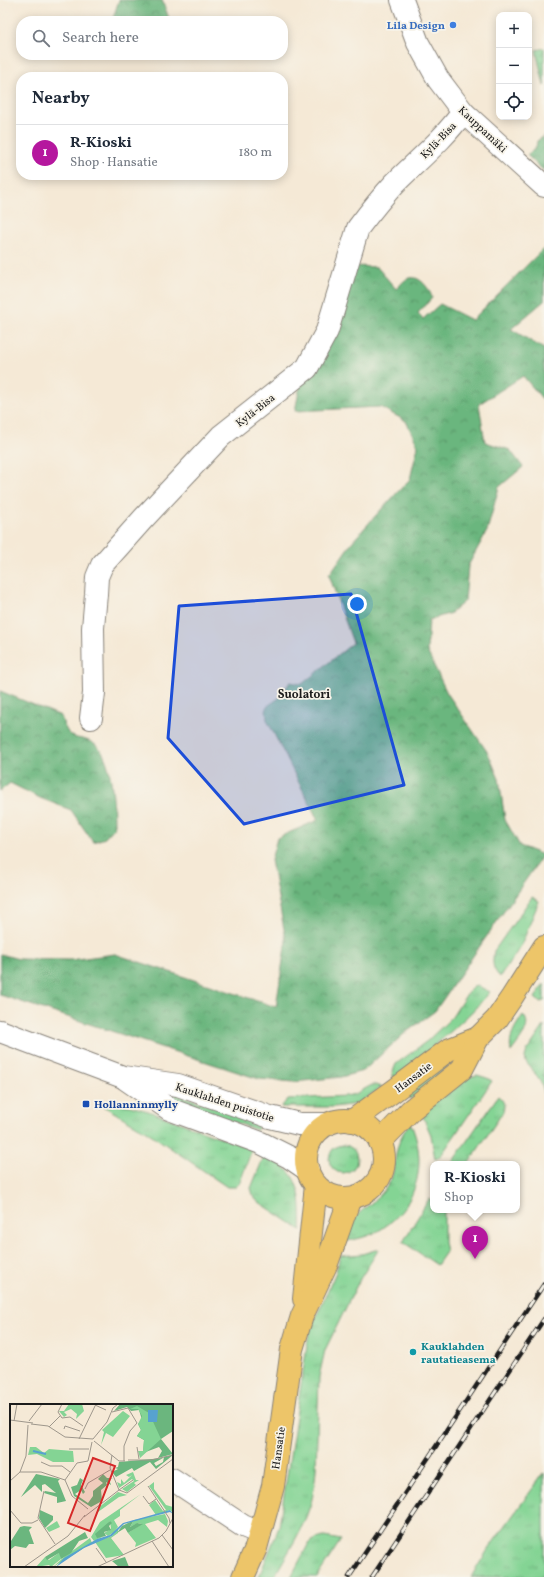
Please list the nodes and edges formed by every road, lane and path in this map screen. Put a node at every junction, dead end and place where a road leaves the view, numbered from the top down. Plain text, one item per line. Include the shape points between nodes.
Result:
1 (402, 0) edge
2 (463, 112) junction
3 (544, 186) edge
4 (91, 718) dead end
5 (544, 947) edge
6 (0, 1031) edge
7 (478, 1038) junction
8 (123, 1077) junction
9 (352, 1121) junction
10 (328, 1124) junction
11 (380, 1142) junction
12 (312, 1178) junction
13 (350, 1198) junction
14 (302, 1316) junction
15 (173, 1480) edge
16 (260, 1533) junction
17 (243, 1577) edge

1 - 2 street, Kauppamäki via 418,43 438,79
2 - 3 street, Kauppamäki
2 - 4 street, Kylä-Bisa via 452,127 390,189 358,228 327,331 307,368 221,436 102,565 96,582 93,628 94,693
5 - 7 main road, Hansatie via 497,1019
6 - 8 street, Kauklahden puistotie
7 - 9 main road, Hansatie via 448,1050
7 - 11 main road, Hansatie via 462,1069 411,1110
8 - 10 street, Kauklahden puistotie via 178,1085 270,1117 299,1124
8 - 12 street, Kauklahden puistotie via 169,1109 261,1143 288,1157
9 - 10 main road
9 - 11 main road via 370,1129
10 - 12 main road via 319,1130 308,1145 306,1153
11 - 13 main road via 384,1158 379,1178 370,1188
12 - 13 main road via 327,1193
12 - 14 main road, Hansatie
13 - 14 main road, Hansatie via 327,1264
14 - 16 main road, Hansatie via 292,1349 273,1486
15 - 16 street via 243,1526
16 - 17 main road, Hansatie

